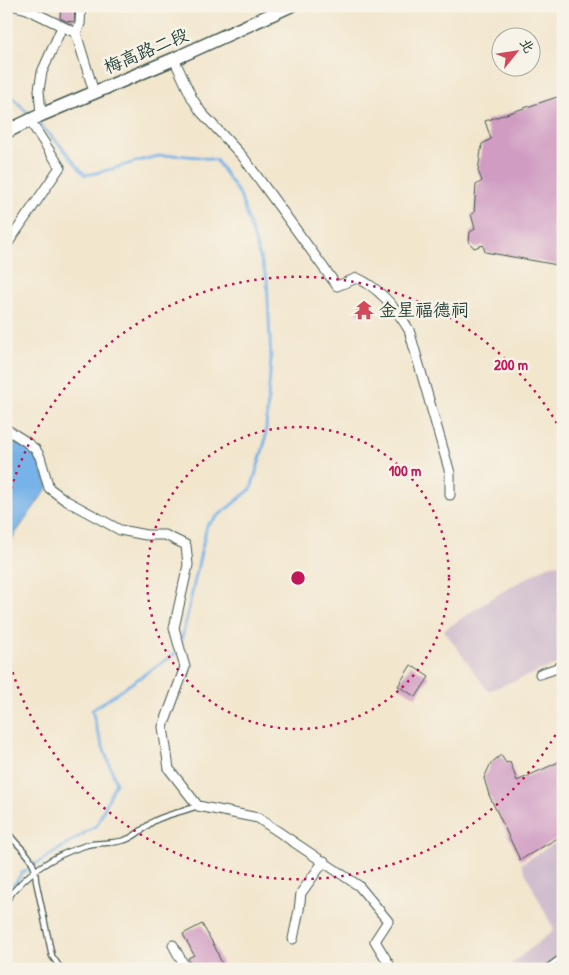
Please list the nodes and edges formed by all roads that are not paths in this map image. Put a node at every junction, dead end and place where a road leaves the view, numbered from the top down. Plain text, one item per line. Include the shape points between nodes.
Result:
1 (15, 6) edge
2 (81, 6) edge
3 (290, 6) edge
4 (27, 8) edge
5 (62, 27) junction
6 (76, 33) junction
7 (174, 59) junction
8 (94, 92) junction
9 (6, 117) edge
10 (36, 118) junction
11 (9, 131) edge
12 (6, 246) edge
13 (6, 429) edge
14 (450, 495) dead end
15 (563, 666) edge
16 (540, 674) dead end
17 (198, 806) junction
18 (6, 829) edge
19 (324, 861) junction
20 (36, 868) junction
21 (6, 901) edge
22 (292, 939) dead end
23 (173, 945) dead end
24 (563, 956) edge
25 (61, 969) edge
26 (186, 969) edge
27 (392, 969) edge
28 (545, 969) edge

1 - 4 street
2 - 6 street
3 - 7 street, 梅高路二段
4 - 5 street
5 - 6 street
5 - 10 street via 42,72
6 - 8 street
7 - 8 street, 梅高路二段
7 - 14 street via 201,112 248,163 337,286 357,278 378,291 398,312 409,330 450,473
8 - 10 street, 梅高路二段
9 - 11 street
10 - 11 street, 梅高路二段
10 - 12 street via 60,167
13 - 17 street via 36,450 49,488 65,500 120,530 165,535 186,545 188,565 174,628 185,667 163,727 169,769
15 - 16 street
17 - 19 street via 258,818
17 - 20 lane via 154,821 125,840 87,845
18 - 20 lane via 30,856
19 - 22 street via 301,893
19 - 27 street via 359,886 388,921 376,941
20 - 21 lane
20 - 25 lane via 52,956
23 - 26 street
24 - 28 lane

